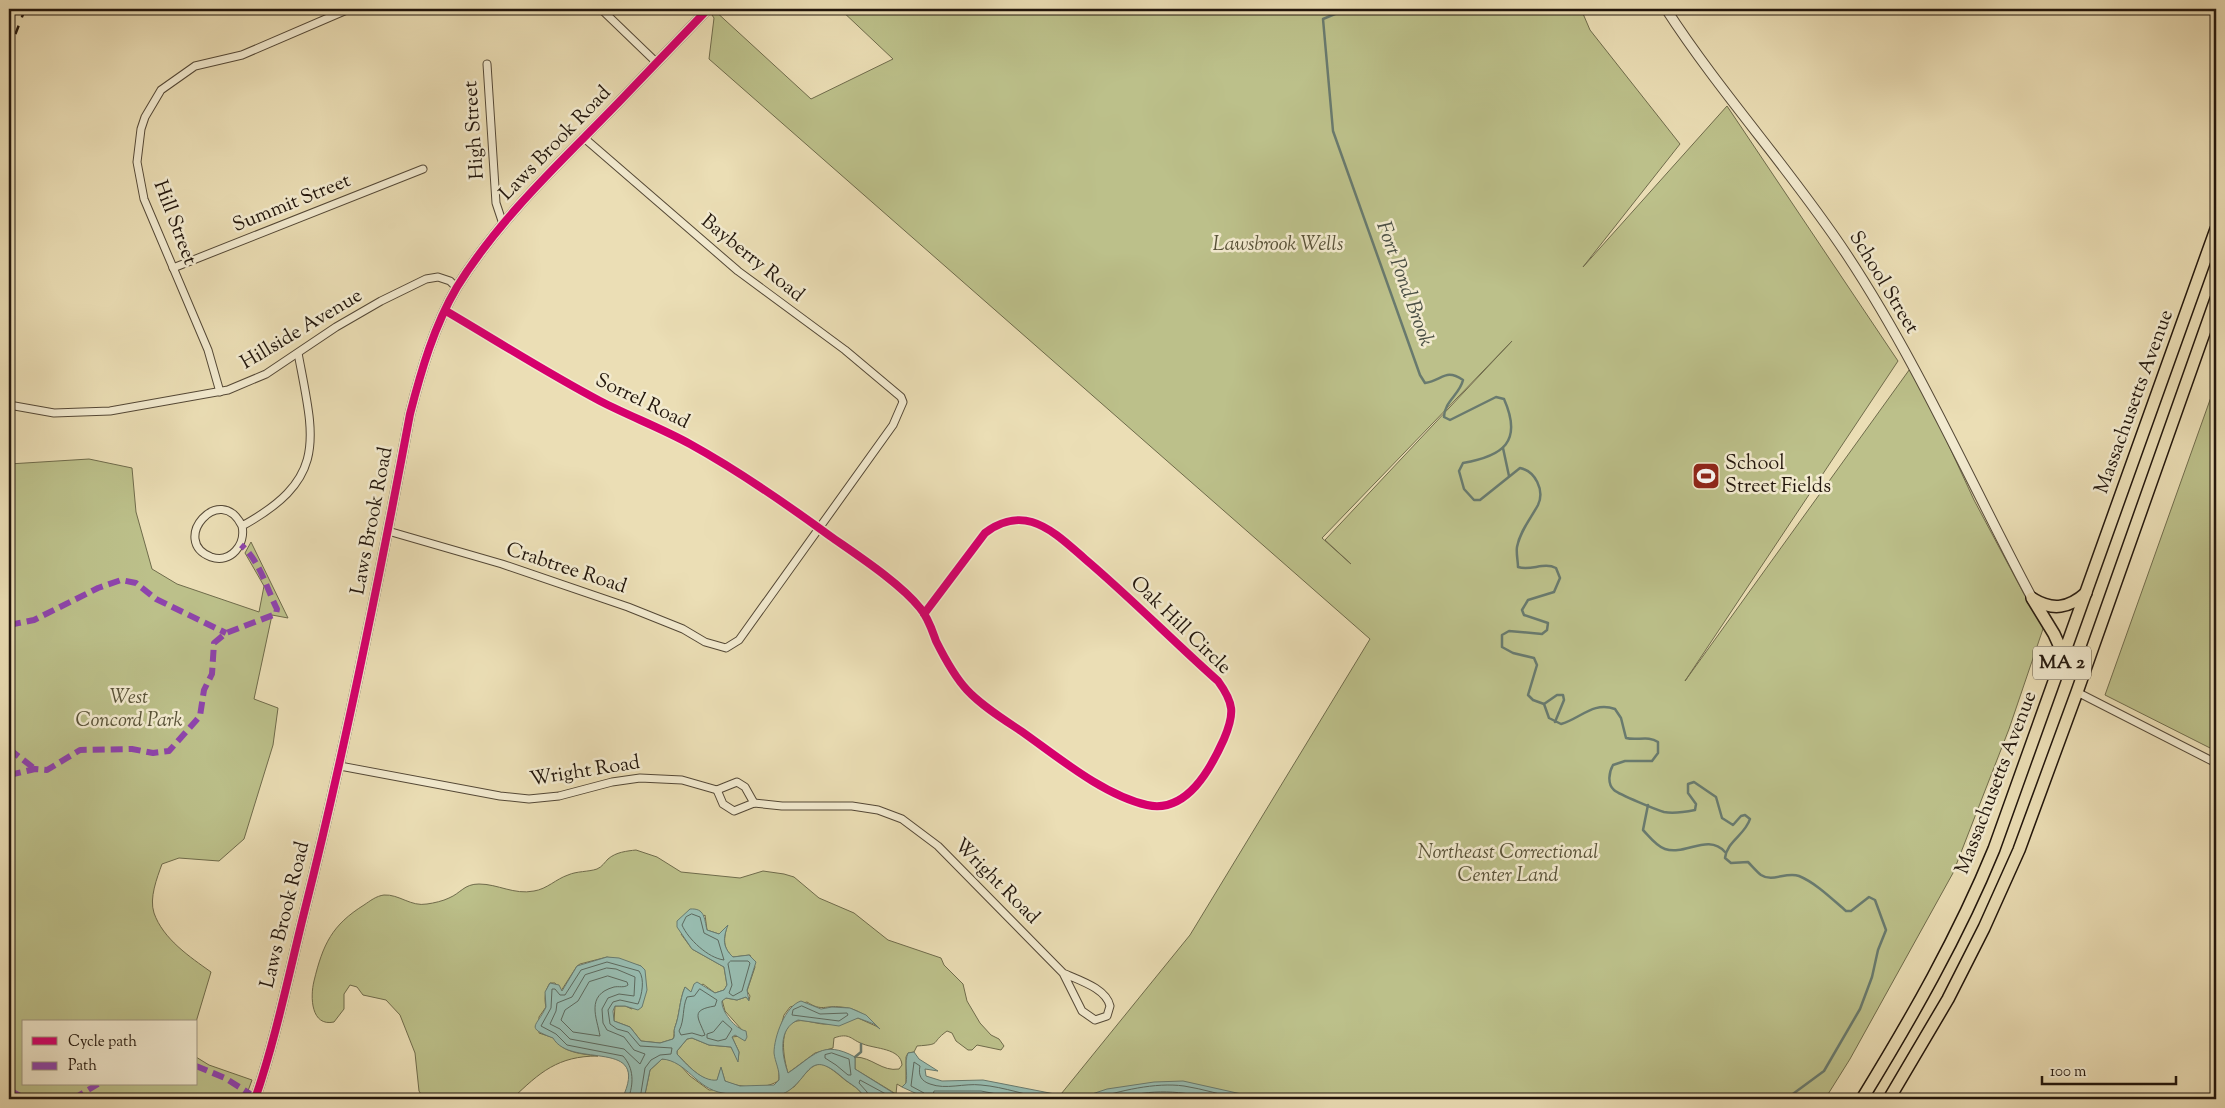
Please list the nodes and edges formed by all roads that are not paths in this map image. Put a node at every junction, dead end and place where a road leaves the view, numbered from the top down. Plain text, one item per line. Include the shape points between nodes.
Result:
1 (345, 9) edge
2 (601, 9) edge
3 (708, 9) edge
4 (1666, 9) edge
5 (656, 62) junction
6 (487, 64) dead end
7 (584, 137) junction
8 (423, 169) dead end
9 (503, 224) junction
10 (2216, 229) edge
11 (173, 268) junction
12 (457, 288) junction
13 (2216, 299) edge
14 (446, 311) junction
15 (298, 353) junction
16 (220, 392) junction
17 (9, 406) edge
18 (242, 526) junction
19 (820, 528) junction
20 (388, 531) junction
21 (2087, 592) junction
22 (2032, 598) junction
23 (924, 614) junction
24 (2064, 656) junction
25 (2077, 692) junction
26 (2216, 763) edge
27 (340, 766) junction
28 (717, 790) junction
29 (754, 803) junction
30 (1063, 973) junction
31 (1890, 1098) edge
32 (255, 1099) edge
33 (1862, 1099) edge

1 - 11 street, Hill Street via 242,54 195,66 161,90 141,129 138,162 144,199
2 - 5 street
3 - 5 street, Laws Brook Road
4 - 22 street, School Street via 1702,63 1774,153 1848,256 1938,412
5 - 7 street, Laws Brook Road
6 - 9 street, High Street via 496,203
7 - 9 street, Laws Brook Road
7 - 19 street, Bayberry Road via 738,271 901,397 903,402 894,425
8 - 11 street, Summit Street
9 - 12 street, Laws Brook Road
10 - 21 highway, Massachusetts Avenue / MA 2
11 - 16 street, Hill Street via 208,350
12 - 14 street, Laws Brook Road
12 - 15 street, Hillside Avenue via 450,281 438,277 426,279 336,327
13 - 25 highway, Massachusetts Avenue / MA 2
14 - 19 street, Sorrel Road via 600,401 688,443 756,483
14 - 20 street, Laws Brook Road via 419,377
15 - 16 street, Hillside Avenue via 248,383
15 - 18 street via 310,426 306,462 298,482 284,498
16 - 17 street, Hillside Avenue via 110,411 54,413
18 - 18 street via 237,517 228,512 213,510 198,523 195,532 197,542 206,554 215,558 225,557 241,545
19 - 20 street, Crabtree Road via 739,640 728,647 705,642 683,629 628,607 502,564
19 - 23 street, Oak Hill Circle via 893,583
20 - 27 street, Laws Brook Road
21 - 22 highway via 2064,607 2043,605
21 - 24 highway, Massachusetts Avenue / MA 2
22 - 24 highway
23 - 23 street, Oak Hill Circle via 940,650 967,690 1072,767 1104,786 1147,805 1170,803 1185,797 1200,782 1218,753 1232,718 1232,705 1218,681 1061,538 1033,522 1007,522 985,533
24 - 33 highway, Massachusetts Avenue / MA 2 via 2006,818 1969,908 1932,980
25 - 26 street
25 - 31 highway, Massachusetts Avenue / MA 2 via 2019,850 1984,928 1948,999
27 - 28 street, Wright Road via 522,798 559,796 640,778 682,780
27 - 32 street, Laws Brook Road
28 - 29 street via 731,783 742,784
28 - 29 street, Wright Road via 723,804 730,810 738,811
29 - 30 street, Wright Road via 859,807 902,819 938,846
30 - 30 street, Wright Road via 1082,1011 1095,1020 1107,1016 1108,998

